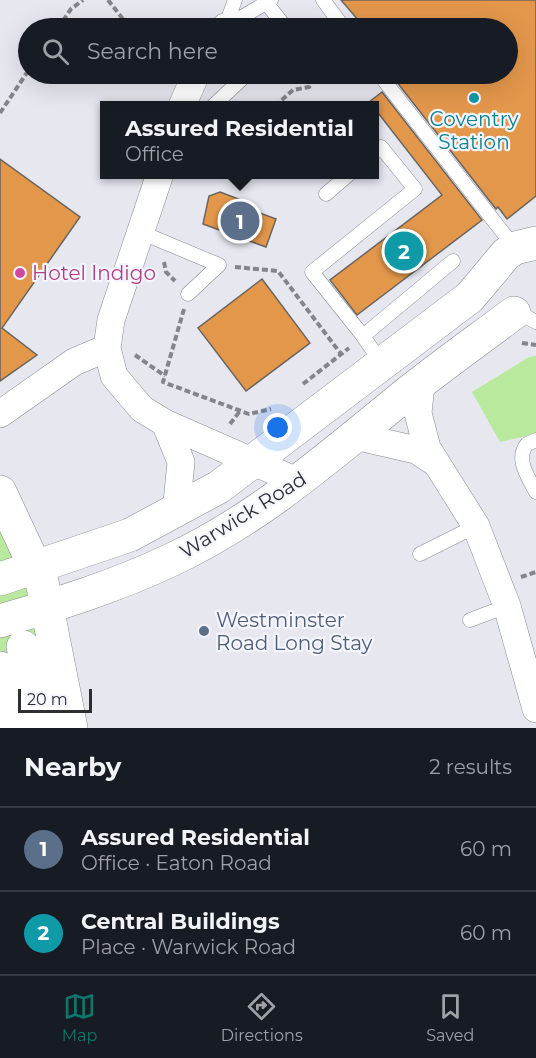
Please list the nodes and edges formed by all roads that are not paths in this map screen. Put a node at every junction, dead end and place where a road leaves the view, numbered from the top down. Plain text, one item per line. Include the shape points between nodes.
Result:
1 (235, 0) edge
2 (323, 0) edge
3 (269, 2) edge
4 (228, 18) edge
5 (241, 18) edge
6 (279, 18) edge
7 (337, 18) edge
8 (191, 84) edge
9 (236, 84) edge
10 (388, 84) edge
11 (184, 101) edge
12 (217, 101) edge
13 (379, 149) edge
14 (470, 171) dead end
15 (159, 179) edge
16 (343, 179) edge
17 (464, 184) junction
18 (326, 194) dead end
19 (140, 232) junction
20 (523, 250) edge
21 (453, 261) dead end
22 (188, 294) dead end
23 (528, 316) edge
24 (363, 336) junction
25 (107, 348) junction
26 (382, 364) junction
27 (421, 384) junction
28 (0, 414) edge
29 (165, 423) junction
30 (355, 436) junction
31 (536, 440) edge
32 (252, 462) junction
33 (436, 463) junction
34 (299, 482) junction
35 (0, 492) edge
36 (536, 492) edge
37 (176, 512) junction
38 (476, 526) junction
39 (420, 554) dead end
40 (37, 569) junction
41 (0, 579) edge
42 (507, 606) junction
43 (48, 608) junction
44 (470, 620) dead end
45 (0, 621) edge
46 (11, 657) edge
47 (536, 709) edge
48 (13, 728) edge
49 (46, 728) edge
50 (71, 728) edge

1 - 4 lane
2 - 7 lane
3 - 5 lane
3 - 6 lane
8 - 11 street
9 - 12 lane
10 - 17 lane via 443,147
13 - 24 lane via 415,189 312,272
14 - 17 lane
15 - 19 street
16 - 18 lane
17 - 20 lane
19 - 22 lane via 219,265
19 - 25 street via 111,320
20 - 23 main road, Warwick Road via 493,283 498,299
20 - 26 main road, Warwick Road via 470,297
21 - 24 lane
23 - 27 main road, Warwick Road
24 - 26 lane
25 - 28 street via 75,362
25 - 29 street via 114,376 126,393
26 - 32 main road, Warwick Road
27 - 30 main road, Warwick Road
27 - 33 street via 420,427
29 - 32 street
29 - 37 street via 181,462
30 - 33 street via 416,450
30 - 34 main road, Warwick Road
31 - 36 lane via 527,444 522,457
32 - 34 street
32 - 37 main road, Warwick Road
33 - 38 street
34 - 43 main road, Warwick Road via 172,560
35 - 40 main road
37 - 40 main road, Warwick Road
38 - 39 lane
38 - 42 street
40 - 41 main road, Warwick Road
40 - 43 main road
42 - 44 lane
42 - 47 street
43 - 45 main road, Warwick Road
43 - 50 main road
46 - 48 main road
46 - 49 main road

